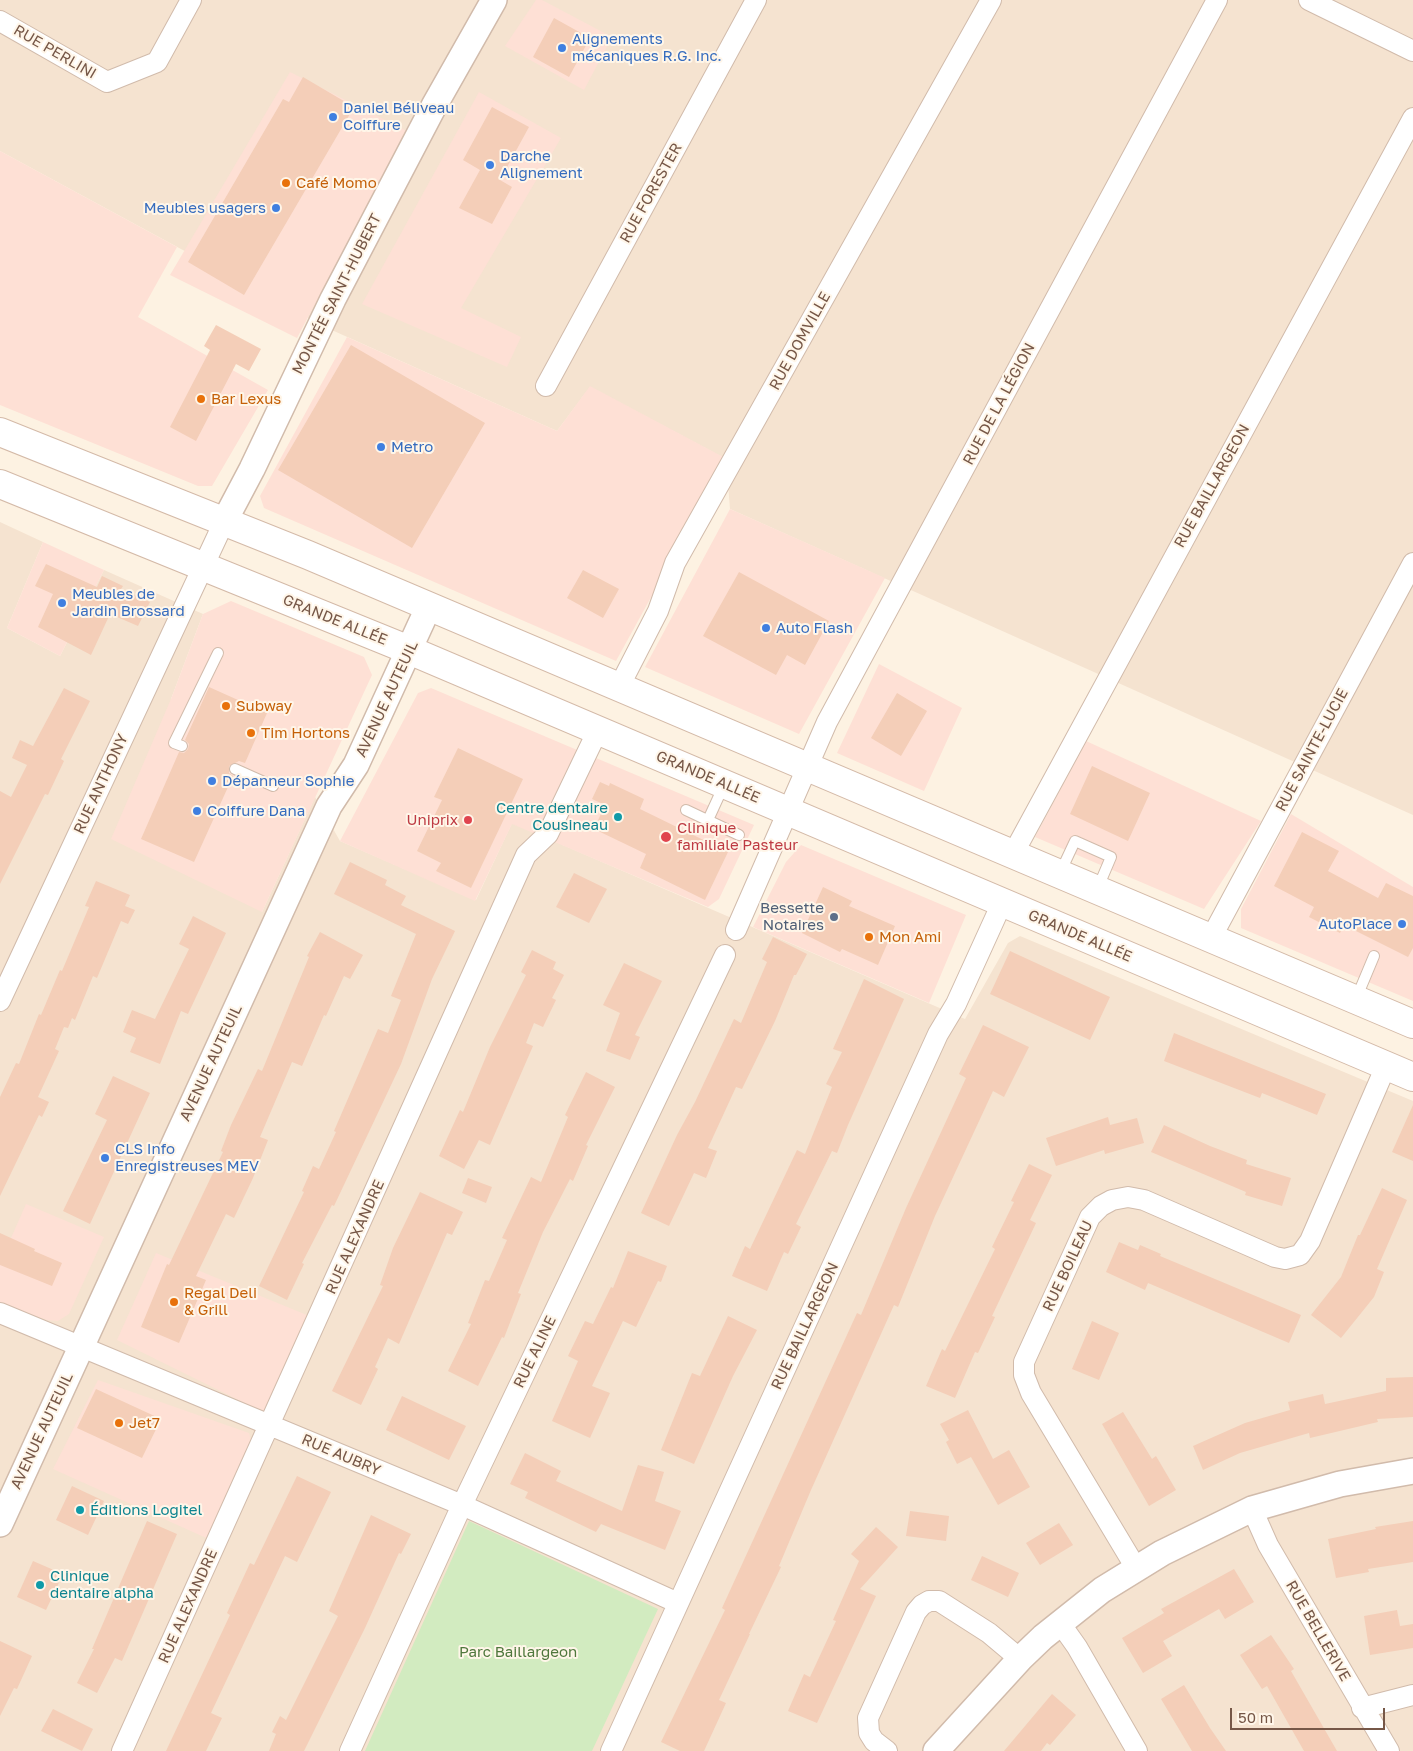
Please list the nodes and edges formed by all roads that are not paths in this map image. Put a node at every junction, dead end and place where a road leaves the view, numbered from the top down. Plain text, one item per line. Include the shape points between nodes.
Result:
1 (191, 0) edge
2 (494, 0) edge
3 (756, 0) edge
4 (991, 0) edge
5 (1217, 0) edge
6 (1309, 0) edge
7 (0, 21) edge
8 (1413, 51) edge
9 (1413, 118) edge
10 (546, 386) dead end
11 (0, 432) edge
12 (0, 484) edge
13 (224, 522) junction
14 (1413, 563) edge
15 (203, 567) junction
16 (429, 606) junction
17 (410, 650) junction
18 (218, 653) dead end
19 (619, 686) junction
20 (598, 730) junction
21 (182, 746) dead end
22 (808, 767) junction
23 (235, 770) dead end
24 (724, 783) junction
25 (273, 786) dead end
26 (686, 810) dead end
27 (789, 812) junction
28 (708, 820) junction
29 (739, 835) dead end
30 (1013, 854) junction
31 (1059, 874) junction
32 (1097, 890) junction
33 (1002, 903) junction
34 (736, 930) dead end
35 (1212, 938) junction
36 (725, 955) dead end
37 (1374, 956) dead end
38 (1356, 999) junction
39 (0, 1001) edge
40 (1413, 1024) edge
41 (1386, 1066) junction
42 (1413, 1077) edge
43 (0, 1313) edge
44 (81, 1347) junction
45 (270, 1426) junction
46 (1413, 1471) edge
47 (462, 1505) junction
48 (1252, 1509) junction
49 (0, 1524) edge
50 (1136, 1568) junction
51 (678, 1603) junction
52 (1060, 1623) junction
53 (1020, 1659) junction
54 (1413, 1695) edge
55 (1362, 1708) junction
56 (122, 1751) edge
57 (350, 1751) edge
58 (611, 1751) edge
59 (888, 1751) edge
60 (936, 1751) edge
61 (1137, 1751) edge
62 (1389, 1751) edge

1 - 7 street, RUE PERLINI via 157,62 107,82
2 - 13 street, MONTÉE SAINT-HUBERT via 434,106 333,299
3 - 10 street, RUE FORESTER
4 - 19 street, RUE DOMVILLE via 675,562 658,612
5 - 22 street, RUE DE LA LÉGION via 828,722
6 - 8 street
9 - 30 street, RUE BAILLARGEON
11 - 13 main road
12 - 15 main road, GRANDE ALLÉE
13 - 15 street, MONTÉE SAINT-HUBERT
13 - 16 main road
14 - 35 street, RUE SAINTE-LUCIE
15 - 17 main road, GRANDE ALLÉE
15 - 39 street, RUE ANTHONY
16 - 17 street, AVENUE AUTEUIL
16 - 19 main road
17 - 20 main road, GRANDE ALLÉE
17 - 44 street, AVENUE AUTEUIL via 356,765 329,806
18 - 21 lane via 174,743
19 - 22 main road
20 - 24 main road, GRANDE ALLÉE
20 - 45 street, RUE ALEXANDRE via 548,834 526,854
22 - 27 street, RUE DE LA LÉGION
22 - 30 main road
23 - 25 lane
24 - 27 main road, GRANDE ALLÉE
24 - 28 lane
26 - 28 lane
27 - 33 main road, GRANDE ALLÉE
27 - 34 street
28 - 29 lane
30 - 31 main road
31 - 32 main road
31 - 32 lane via 1075,841 1111,857
32 - 35 main road
33 - 41 main road, GRANDE ALLÉE
33 - 51 street, RUE BAILLARGEON via 956,1004 938,1034
35 - 38 main road
36 - 47 street, RUE ALINE
37 - 38 lane
38 - 40 main road
41 - 42 main road, GRANDE ALLÉE
41 - 50 street, RUE BOILEAU via 1310,1241 1300,1255 1285,1259 1276,1257 1128,1196 1101,1206 1090,1217 1024,1362 1024,1375 1031,1393
43 - 44 street, RUE AUBRY
44 - 45 street, RUE AUBRY
44 - 49 street, AVENUE AUTEUIL
45 - 47 street, RUE AUBRY
45 - 56 street, RUE ALEXANDRE
46 - 48 street via 1340,1484
47 - 51 street, RUE AUBRY
47 - 57 street, RUE ALINE
48 - 50 street
48 - 55 street, RUE BELLERIVE via 1268,1544
50 - 52 street
51 - 58 street, RUE BAILLARGEON
52 - 53 street
52 - 61 street
53 - 59 street via 994,1637 939,1601 929,1600 916,1612 868,1718 869,1733 874,1742
53 - 60 street
54 - 55 street
55 - 62 street, RUE BELLERIVE

